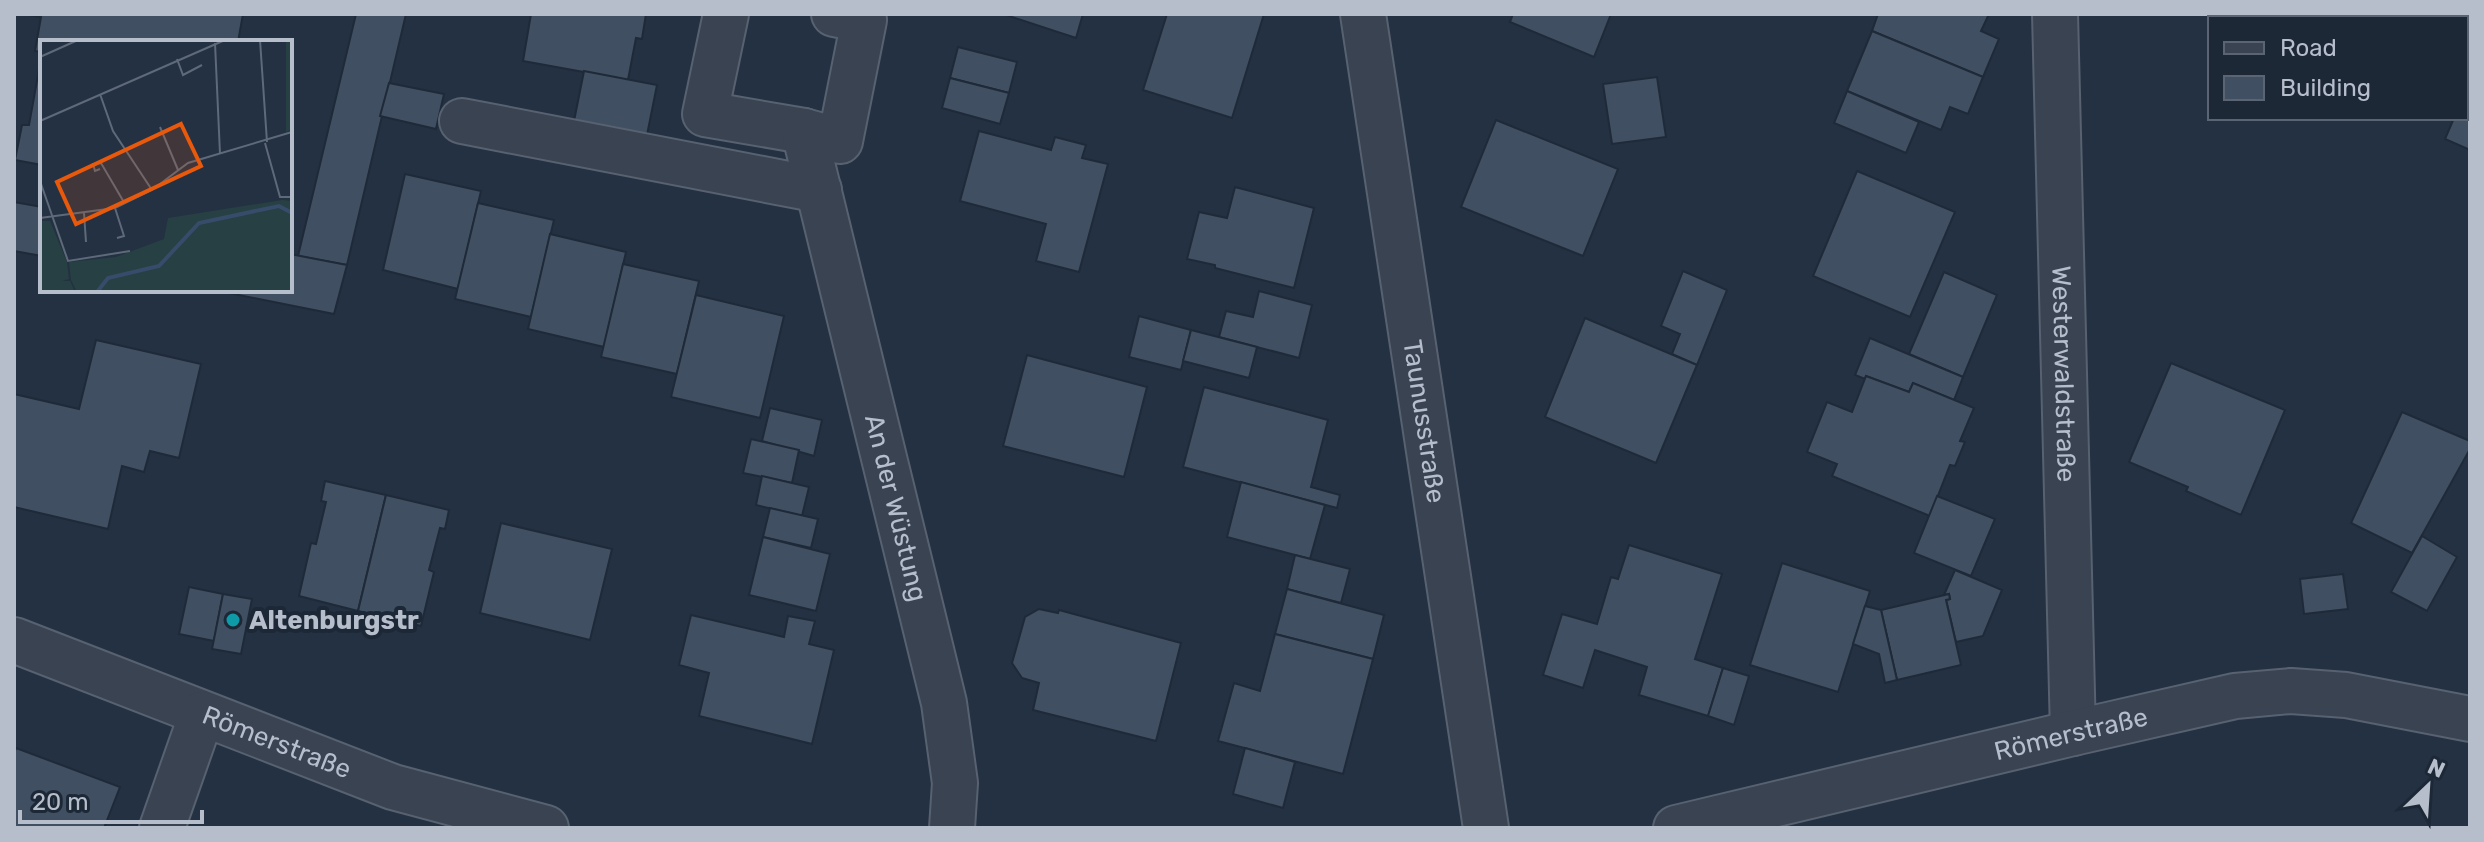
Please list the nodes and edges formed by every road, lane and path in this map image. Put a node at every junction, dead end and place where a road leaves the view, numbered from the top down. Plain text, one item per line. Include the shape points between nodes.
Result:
1 (726, 14) edge
2 (834, 14) edge
3 (1363, 14) edge
4 (2055, 14) edge
5 (462, 121) dead end
6 (804, 131) junction
7 (819, 190) junction
8 (14, 640) edge
9 (202, 714) junction
10 (2470, 719) edge
11 (2073, 733) junction
12 (162, 828) edge
13 (546, 828) edge
14 (952, 828) edge
15 (1486, 828) edge
16 (1676, 828) edge

1 - 6 street via 705,114
2 - 6 street via 864,20 840,141
3 - 15 street, Taunusstraße
4 - 11 street, Westerwaldstraße
5 - 7 street
6 - 7 street, An der Wüstung
7 - 14 street, An der Wüstung via 944,703 955,783
8 - 9 street, Römerstraße
9 - 12 street
9 - 13 street, Römerstraße via 393,787
10 - 11 street, Römerstraße via 2346,695 2291,691 2235,696
11 - 16 street, Römerstraße

